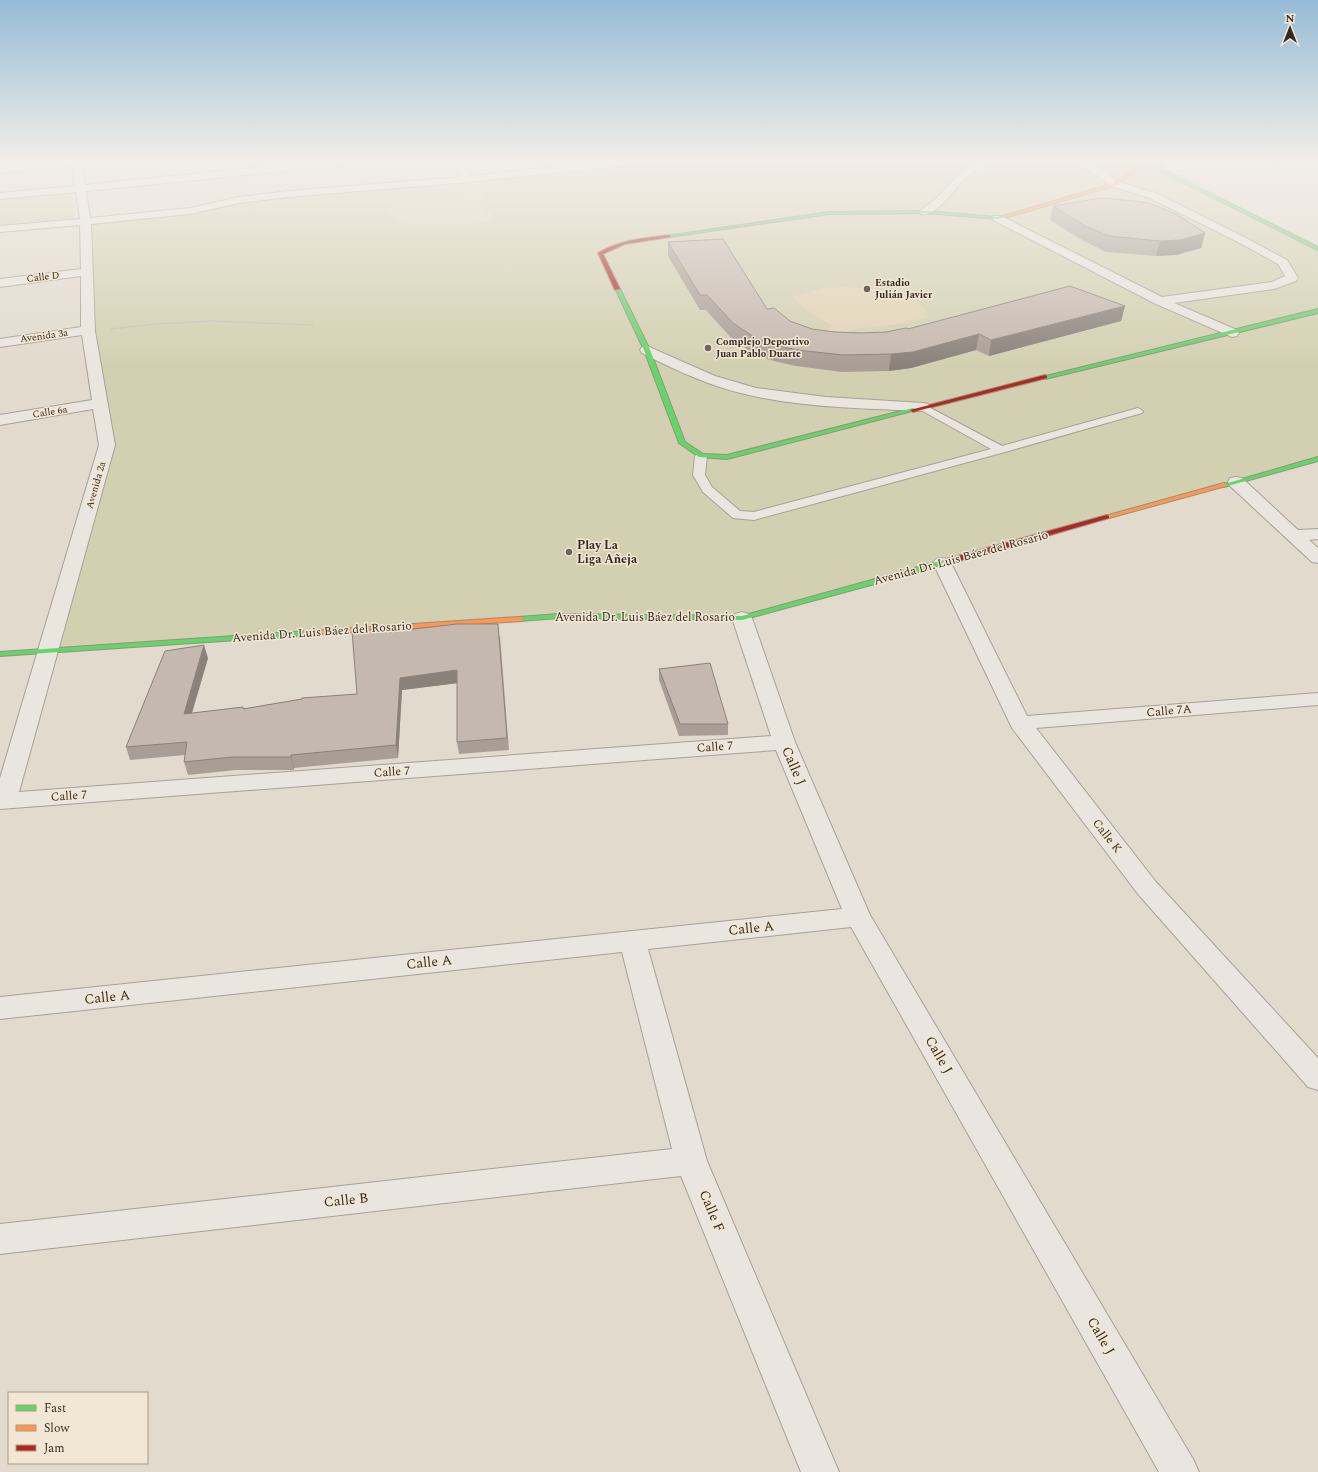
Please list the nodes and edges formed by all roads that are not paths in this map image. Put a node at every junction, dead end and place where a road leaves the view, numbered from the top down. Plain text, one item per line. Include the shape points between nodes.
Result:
1 (0, 229) edge
2 (18, 229) edge
3 (49, 229) edge
4 (85, 229) edge
5 (719, 229) edge
6 (1018, 229) edge
7 (1219, 229) edge
8 (1278, 229) edge
9 (1296, 229) edge
10 (0, 234) edge
11 (1318, 239) edge
12 (1318, 250) edge
13 (86, 272) junction
14 (0, 283) edge
15 (1160, 301) junction
16 (1318, 311) edge
17 (88, 330) junction
18 (1232, 333) junction
19 (0, 343) edge
20 (647, 350) junction
21 (101, 404) junction
22 (923, 407) junction
23 (1138, 411) dead end
24 (0, 420) edge
25 (1001, 450) junction
26 (701, 456) junction
27 (1318, 459) edge
28 (1236, 482) junction
29 (1318, 534) edge
30 (1293, 535) junction
31 (1318, 558) edge
32 (942, 563) junction
33 (742, 618) junction
34 (48, 650) junction
35 (0, 654) edge
36 (1318, 699) edge
37 (1020, 723) junction
38 (784, 742) junction
39 (3, 801) edge
40 (858, 917) junction
41 (632, 940) junction
42 (0, 1008) edge
43 (1318, 1078) edge
44 (691, 1161) junction
45 (0, 1239) edge
46 (820, 1472) edge
47 (1180, 1472) edge

1 - 2 street
3 - 10 street
4 - 13 street, Avenida 2a
5 - 20 street via 639,240 610,247 600,254
6 - 15 street
7 - 15 street via 1283,262 1292,278 1274,285
8 - 12 street
9 - 11 street
13 - 14 street, Calle D
13 - 17 street, Avenida 2a
15 - 18 street
16 - 18 street
17 - 19 street, Avenida 3a
17 - 21 street, Avenida 2a
18 - 22 street
20 - 22 street via 684,368 746,389 796,399
20 - 26 street via 682,443
21 - 24 street, Calle 6a
21 - 34 street, Avenida 2a via 108,445
22 - 25 lane
22 - 26 street via 727,457
23 - 25 lane
25 - 26 lane via 745,517 737,515 707,489 699,475
27 - 28 street, Avenida Dr. Luis Báez del Rosario
28 - 30 street
28 - 32 street, Avenida Dr. Luis Báez del Rosario
29 - 30 street
30 - 31 street
32 - 33 street, Avenida Dr. Luis Báez del Rosario
32 - 37 street, Calle K
33 - 34 street, Avenida Dr. Luis Báez del Rosario via 559,616
33 - 38 street, Calle J
34 - 35 street, Avenida Dr. Luis Báez del Rosario
34 - 39 street, Avenida 2a
36 - 37 street, Calle 7A
37 - 43 street, Calle K via 1147,888
38 - 39 street, Calle 7
38 - 40 street, Calle J
40 - 41 street, Calle A
40 - 47 street, Calle J
41 - 42 street, Calle A
41 - 44 street, Calle F
44 - 45 street, Calle B
44 - 46 street, Calle F

